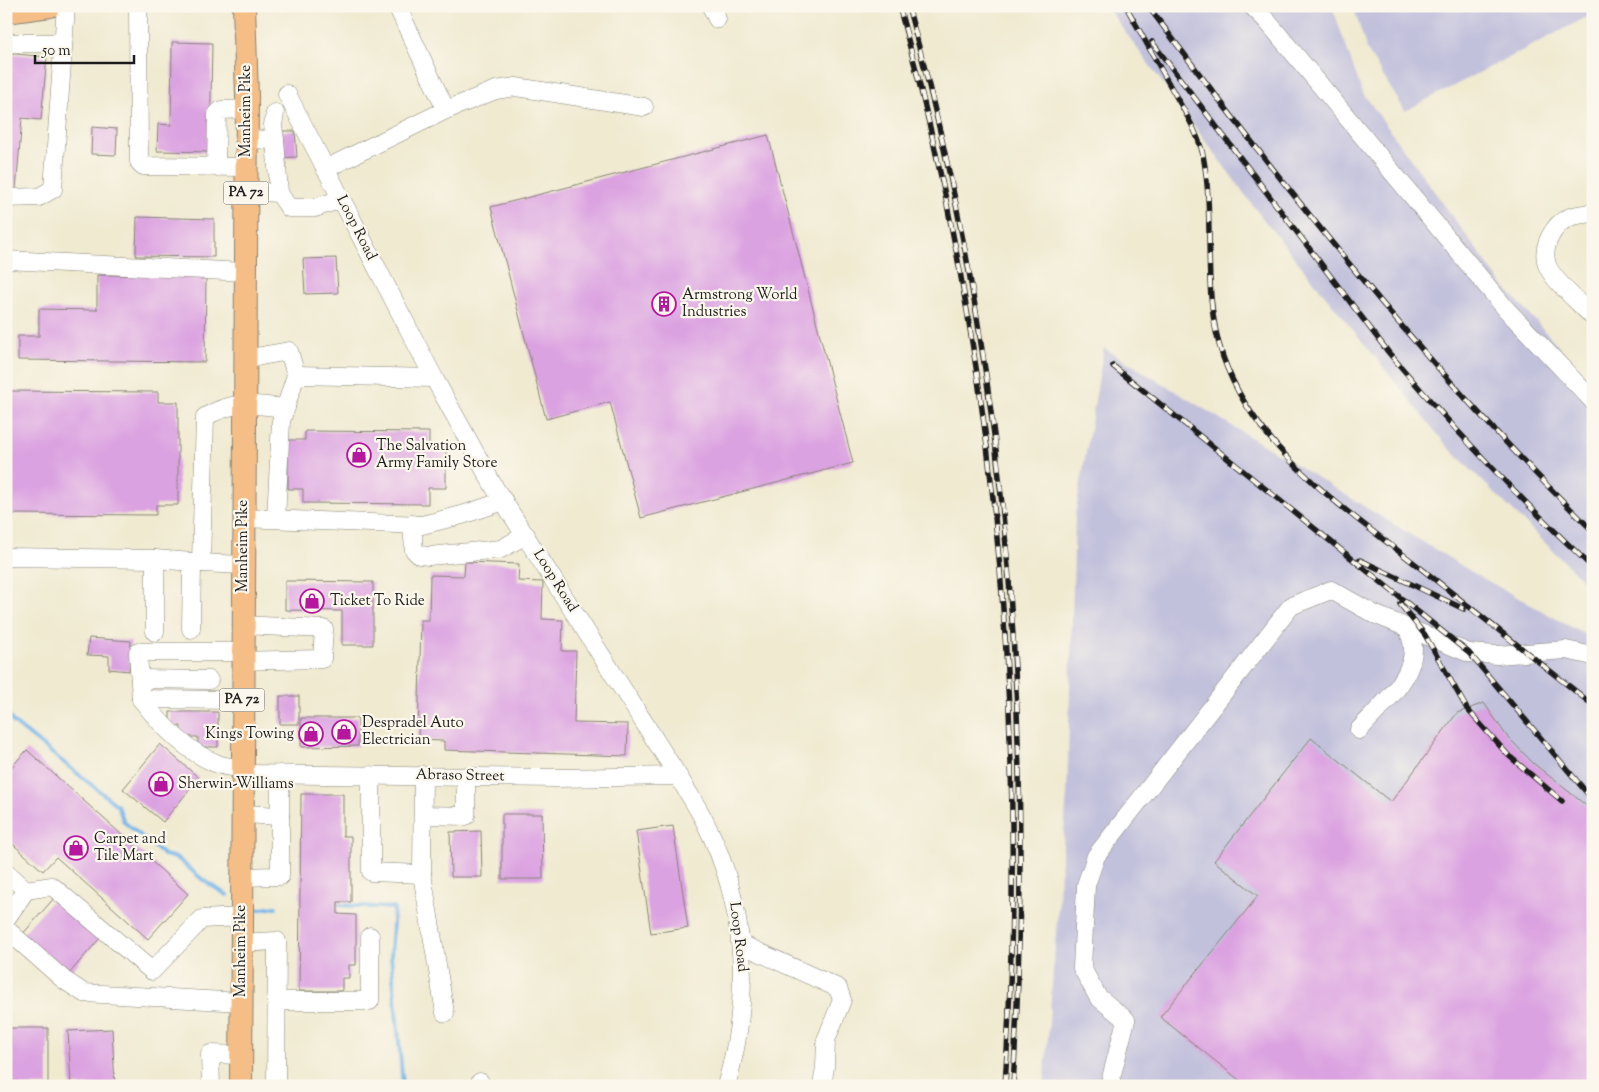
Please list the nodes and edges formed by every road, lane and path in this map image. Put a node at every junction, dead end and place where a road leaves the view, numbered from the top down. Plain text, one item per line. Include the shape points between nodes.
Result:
1 (50, 6) edge
2 (66, 6) edge
3 (138, 6) edge
4 (244, 6) edge
5 (397, 6) edge
6 (1252, 6) edge
7 (45, 7) edge
8 (6, 12) edge
9 (6, 43) edge
10 (63, 43) junction
11 (287, 94) dead end
12 (644, 107) dead end
13 (247, 109) junction
14 (446, 110) junction
15 (275, 113) dead end
16 (246, 139) junction
17 (275, 140) junction
18 (216, 167) junction
19 (246, 167) junction
20 (326, 169) junction
21 (246, 191) junction
22 (279, 193) junction
23 (6, 198) edge
24 (341, 199) junction
25 (1593, 213) edge
26 (6, 260) edge
27 (245, 272) junction
28 (1593, 317) edge
29 (245, 359) junction
30 (296, 375) junction
31 (434, 378) junction
32 (1593, 401) edge
33 (244, 404) junction
34 (286, 408) junction
35 (504, 501) junction
36 (243, 518) junction
37 (276, 519) junction
38 (412, 524) junction
39 (526, 535) junction
40 (6, 557) edge
41 (155, 559) junction
42 (197, 562) junction
43 (243, 565) junction
44 (242, 625) junction
45 (1408, 628) junction
46 (191, 629) dead end
47 (156, 632) dead end
48 (209, 652) junction
49 (242, 656) junction
50 (1593, 656) edge
51 (140, 679) junction
52 (209, 680) junction
53 (141, 699) junction
54 (209, 700) junction
55 (242, 700) junction
56 (1359, 730) dead end
57 (241, 771) junction
58 (280, 774) junction
59 (371, 775) junction
60 (423, 775) junction
61 (678, 776) junction
62 (466, 777) junction
63 (241, 814) junction
64 (422, 815) junction
65 (280, 816) junction
66 (6, 872) edge
67 (422, 874) junction
68 (241, 877) junction
69 (26, 890) junction
70 (241, 917) junction
71 (6, 918) edge
72 (6, 929) edge
73 (370, 936) dead end
74 (241, 943) junction
75 (741, 944) junction
76 (152, 971) junction
77 (141, 996) junction
78 (276, 1001) junction
79 (241, 1002) junction
80 (446, 1013) dead end
81 (241, 1055) junction
82 (211, 1086) edge
83 (241, 1086) edge
84 (276, 1086) edge
85 (726, 1086) edge
86 (822, 1086) edge
87 (1109, 1086) edge

1 - 7 main road
2 - 10 street
3 - 18 street via 139,162 143,166
4 - 13 main road, Manheim Pike / PA 72
5 - 14 street
6 - 32 street via 1506,309
7 - 8 main road
9 - 10 street
10 - 23 street via 53,189 39,197
11 - 20 street, Loop Road
12 - 14 street via 516,87 496,90
13 - 16 main road, Manheim Pike / PA 72
13 - 18 street via 221,110 217,114
14 - 20 street
15 - 17 street
16 - 17 street
16 - 19 main road, Manheim Pike / PA 72
17 - 22 street
18 - 19 street
19 - 21 main road, Manheim Pike / PA 72
20 - 24 street, Loop Road
21 - 22 street
21 - 27 main road, Manheim Pike / PA 72
22 - 24 street via 289,208 315,208
24 - 31 street, Loop Road
25 - 28 street via 1571,216 1562,221 1547,242 1545,254 1554,275
26 - 27 street
27 - 29 main road, Manheim Pike / PA 72
29 - 30 street via 289,351
29 - 33 main road, Manheim Pike / PA 72
30 - 31 street
30 - 34 street
31 - 35 street, Loop Road
33 - 34 street
33 - 36 main road, Manheim Pike / PA 72
33 - 42 street via 225,406 205,416
34 - 37 street via 281,421
35 - 38 street via 462,515 422,525
35 - 39 street, Loop Road
36 - 37 street
36 - 43 main road, Manheim Pike / PA 72
37 - 38 street
38 - 39 street via 414,550 419,555 429,556 502,549
39 - 61 street, Loop Road
40 - 41 street
41 - 42 street
41 - 47 street
42 - 43 street
42 - 46 street
43 - 44 main road, Manheim Pike / PA 72
44 - 49 main road, Manheim Pike / PA 72
44 - 49 street via 324,629 322,659
45 - 50 street via 1469,653 1497,655 1566,650
45 - 56 street via 1413,647 1410,667 1400,684
45 - 87 street via 1331,590 1291,606 1096,856 1086,885 1082,968 1098,997 1126,1020
48 - 49 street
48 - 51 street via 138,652
48 - 52 street
49 - 55 main road, Manheim Pike / PA 72
51 - 52 street
51 - 53 street
52 - 54 street
53 - 54 street
53 - 57 street, Abraso Street via 162,724 195,751
54 - 55 street
55 - 57 main road, Manheim Pike / PA 72
57 - 58 street, Abraso Street
57 - 63 main road, Manheim Pike / PA 72
58 - 59 street, Abraso Street
58 - 65 street
59 - 60 street, Abraso Street
59 - 67 street via 372,872
60 - 62 street, Abraso Street
60 - 64 street
61 - 62 street, Abraso Street
61 - 75 street, Loop Road via 705,820 726,871
62 - 64 street via 466,816
63 - 65 street
63 - 68 main road, Manheim Pike / PA 72
64 - 67 street
65 - 68 street via 280,876
66 - 69 street
67 - 80 street
68 - 70 main road, Manheim Pike / PA 72
69 - 71 street
69 - 76 street via 52,886
70 - 74 main road, Manheim Pike / PA 72
70 - 76 street via 202,919
72 - 77 street via 64,980 84,993
73 - 78 street via 370,1001
74 - 78 street via 277,941
74 - 79 main road, Manheim Pike / PA 72
75 - 85 street, Loop Road via 743,1000
75 - 86 street via 838,988 842,1000 826,1040
76 - 77 street
77 - 79 street
78 - 84 street
79 - 81 main road, Manheim Pike / PA 72
81 - 82 street via 210,1054
81 - 83 main road, Manheim Pike / PA 72

